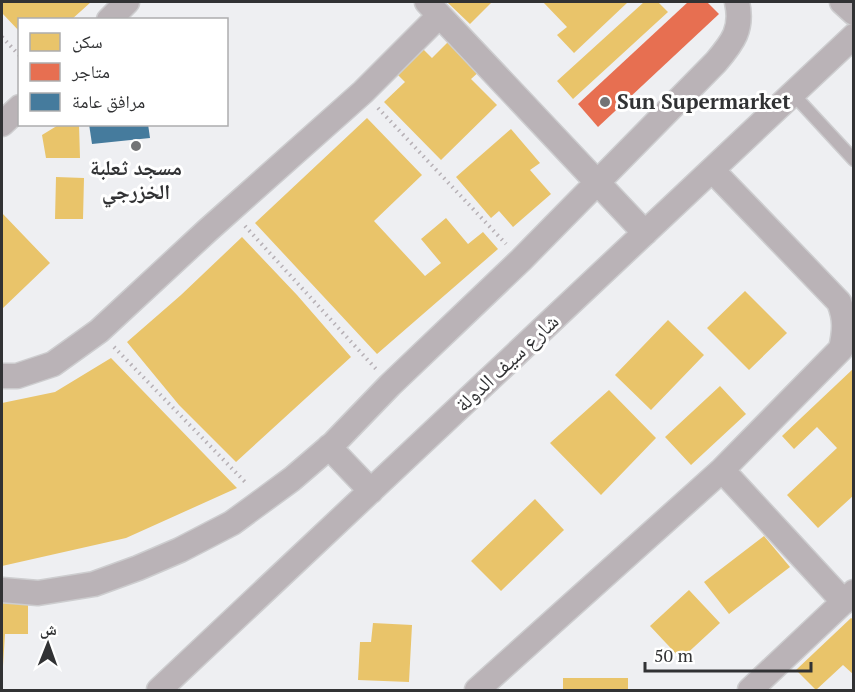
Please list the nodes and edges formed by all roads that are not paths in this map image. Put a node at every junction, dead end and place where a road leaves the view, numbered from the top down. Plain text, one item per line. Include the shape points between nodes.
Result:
1 (127, 2) edge
2 (737, 2) edge
3 (842, 2) edge
4 (433, 9) edge
5 (854, 13) edge
6 (111, 18) edge
7 (854, 36) edge
8 (793, 94) junction
9 (18, 109) edge
10 (2, 124) edge
11 (854, 160) edge
12 (712, 170) junction
13 (599, 183) junction
14 (645, 233) junction
15 (2, 376) edge
16 (329, 447) junction
17 (723, 470) junction
18 (371, 491) junction
19 (2, 590) edge
20 (849, 597) edge
21 (159, 690) edge
22 (477, 690) edge
23 (750, 690) edge

1 - 6 street
2 - 13 street via 740,19 734,41
3 - 5 street
4 - 13 street
4 - 15 street via 363,92 99,332 53,364 17,376
7 - 8 street, شارع سيف الدولة
8 - 11 lane
8 - 12 street, شارع سيف الدولة
9 - 10 street
12 - 14 street, شارع سيف الدولة
12 - 17 street via 839,302 845,317 841,349
13 - 14 street
13 - 16 street
14 - 18 street, شارع سيف الدولة
16 - 18 street
16 - 19 street via 232,523 180,550 94,584 38,593
17 - 20 street
17 - 22 street
18 - 21 street, شارع سيف الدولة
20 - 23 street

